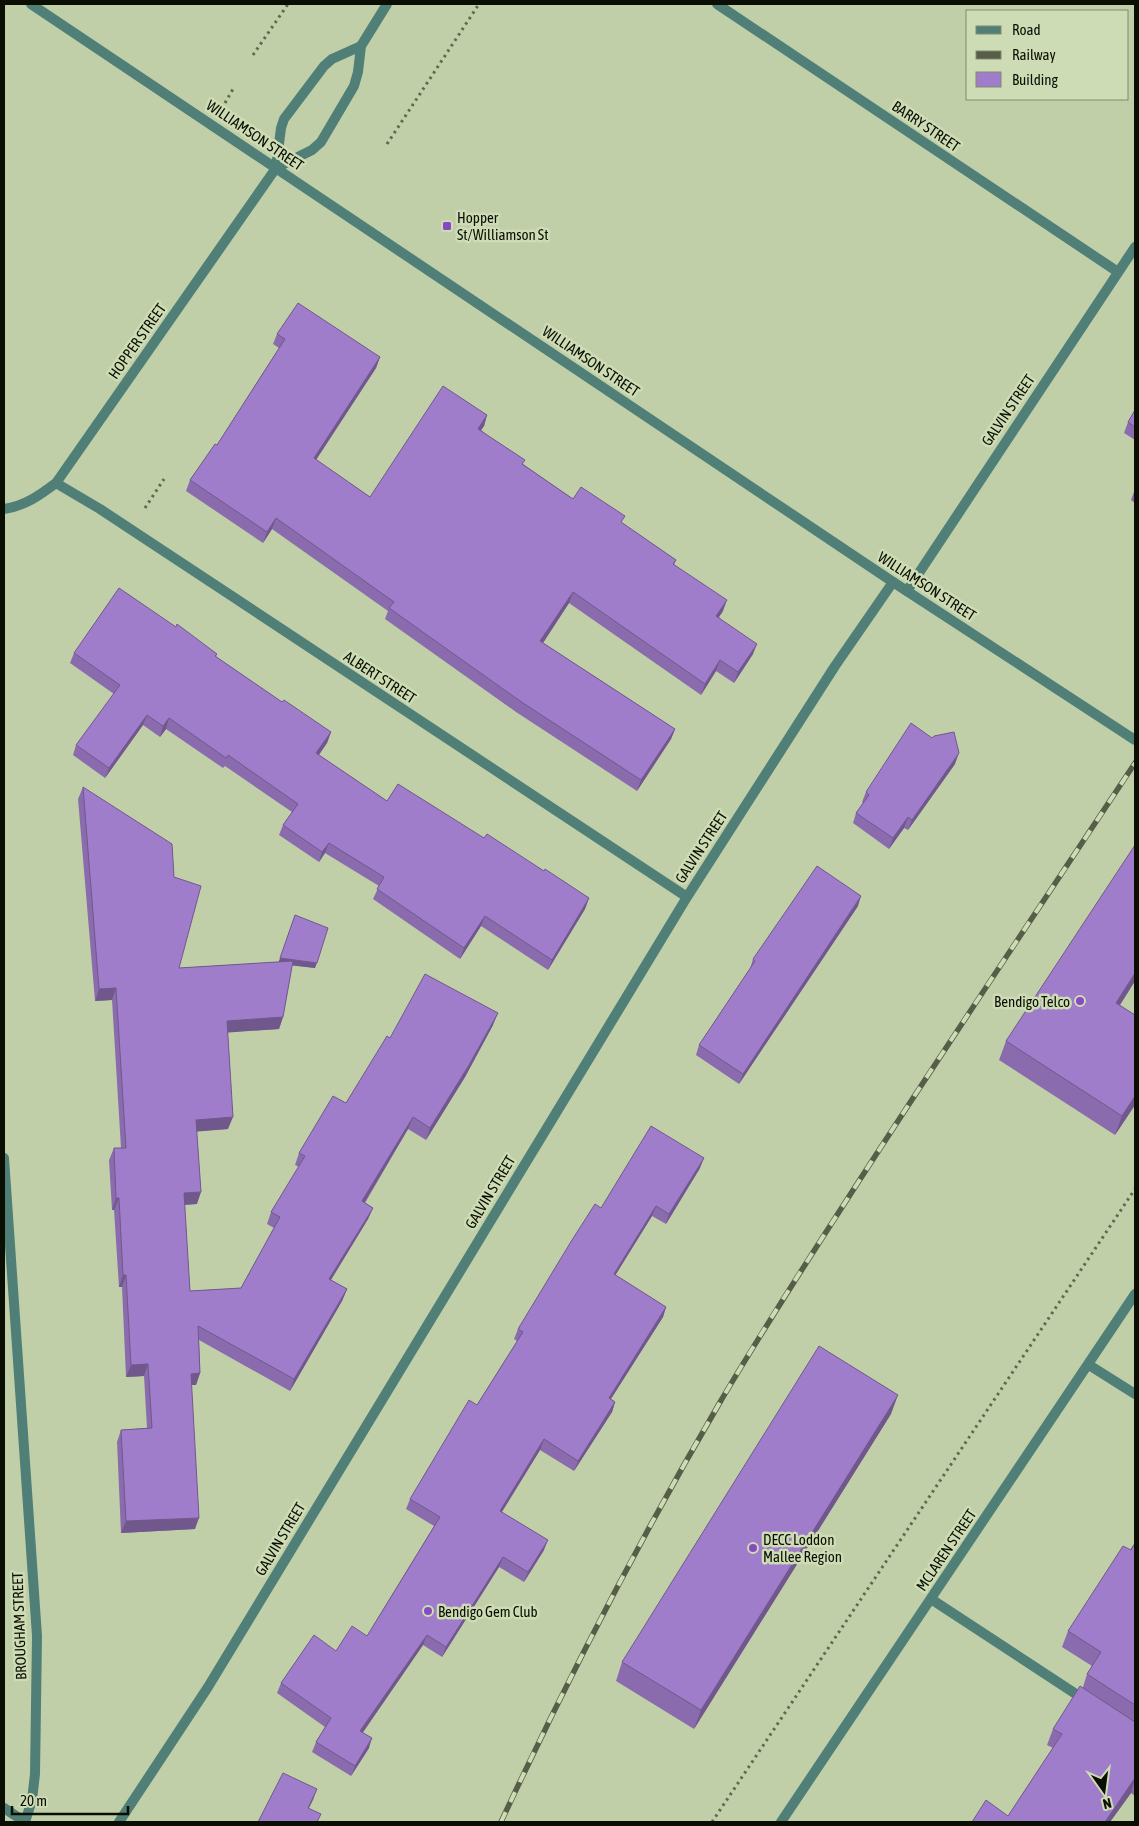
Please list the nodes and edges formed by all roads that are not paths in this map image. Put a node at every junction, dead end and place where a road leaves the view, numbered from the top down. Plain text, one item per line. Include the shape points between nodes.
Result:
1 (31, 4) edge
2 (387, 4) edge
3 (717, 4) edge
4 (361, 46) junction
5 (276, 168) junction
6 (1135, 247) edge
7 (1118, 272) junction
8 (56, 483) junction
9 (4, 509) edge
10 (893, 582) junction
11 (906, 591) junction
12 (1135, 740) edge
13 (687, 897) junction
14 (4, 1158) edge
15 (1135, 1294) edge
16 (1089, 1365) junction
17 (1135, 1394) edge
18 (932, 1599) junction
19 (1095, 1706) edge
20 (4, 1808) edge
21 (25, 1822) edge
22 (119, 1822) edge
23 (781, 1822) edge

1 - 5 street, WILLIAMSON STREET
2 - 4 street, HOPPER STREET
3 - 7 street, BARRY STREET
4 - 5 street, HOPPER STREET via 354,86 321,142
4 - 5 street, HOPPER STREET via 324,66 284,119
5 - 8 street, HOPPER STREET
5 - 10 street, WILLIAMSON STREET
6 - 7 street, GALVIN STREET
7 - 11 street, GALVIN STREET
8 - 9 street, HOPPER STREET via 23,505
8 - 13 street, ALBERT STREET
10 - 11 street, WILLIAMSON STREET
10 - 13 street, GALVIN STREET via 835,666
11 - 12 street, WILLIAMSON STREET
13 - 22 street, GALVIN STREET via 208,1687
14 - 21 street, BROUGHAM STREET via 37,1636 35,1774
15 - 16 street, MCLAREN STREET
16 - 17 street
16 - 18 street, MCLAREN STREET
18 - 19 street
18 - 23 street, MCLAREN STREET
20 - 21 street

